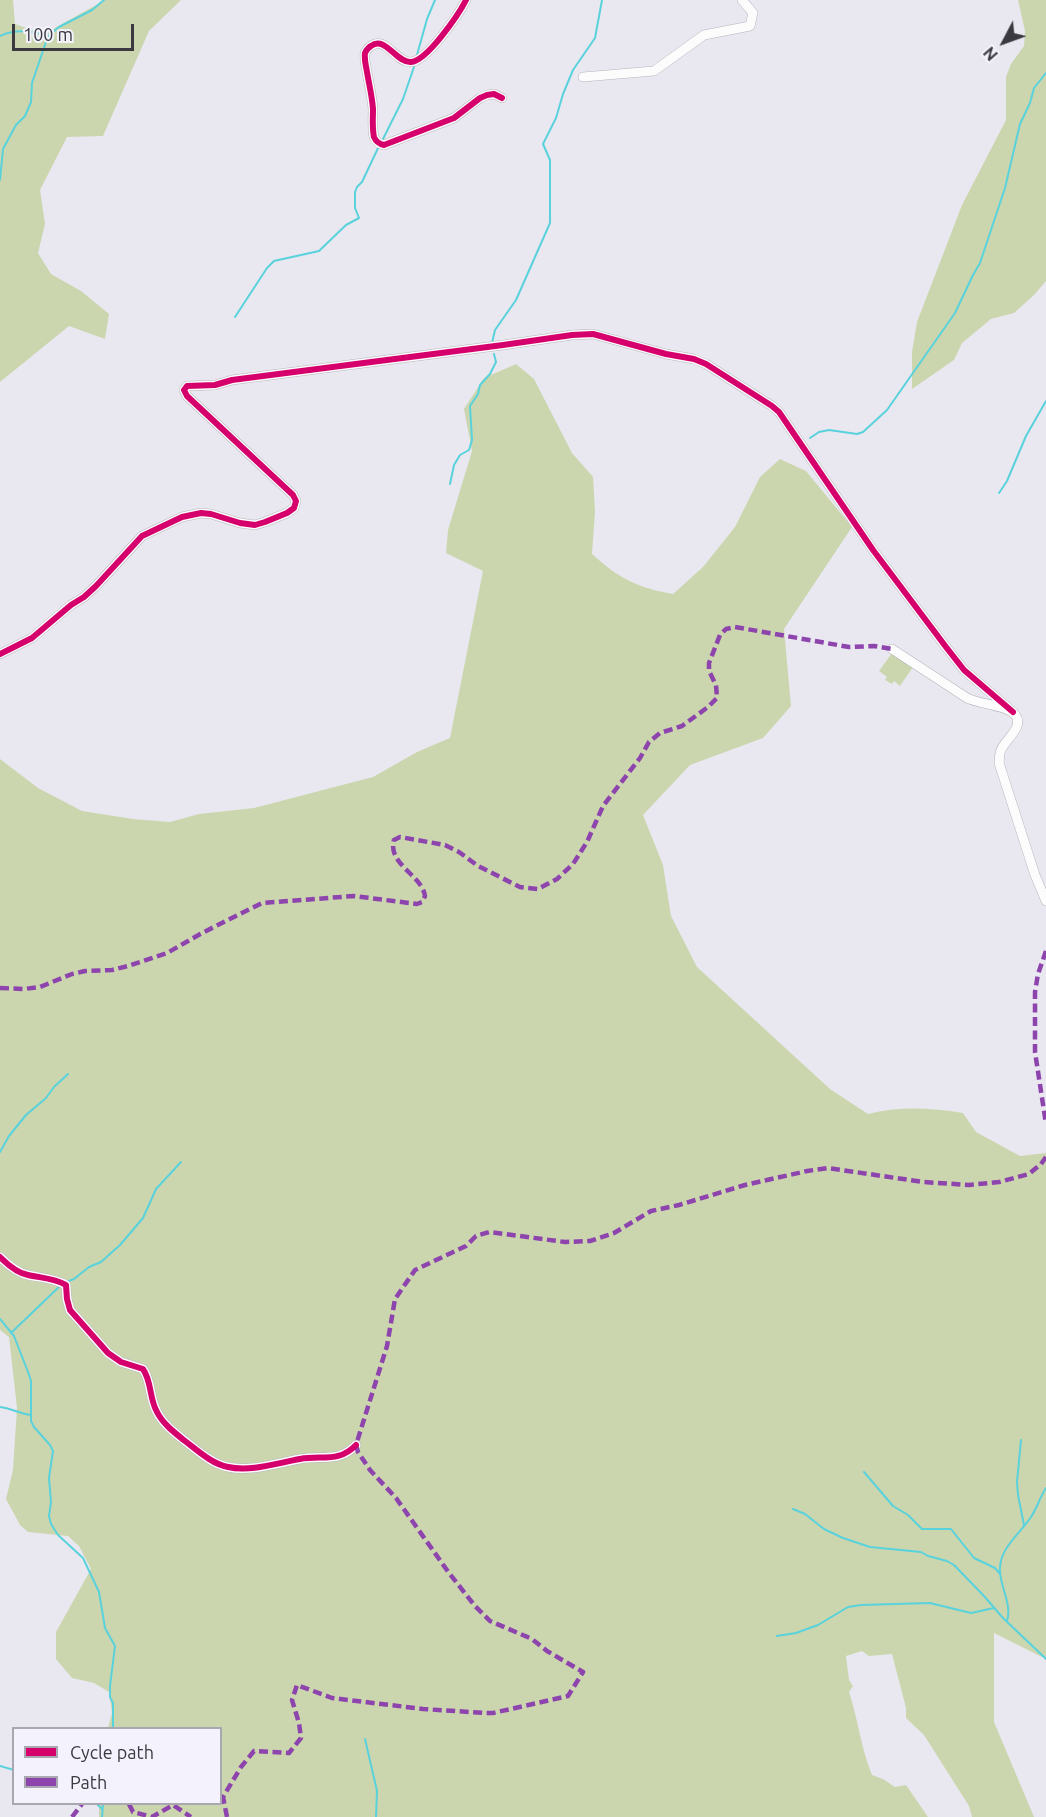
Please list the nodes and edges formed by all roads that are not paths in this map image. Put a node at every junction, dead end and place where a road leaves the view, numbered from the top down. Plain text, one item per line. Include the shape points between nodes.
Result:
1 (466, 0) edge
2 (742, 0) edge
3 (584, 77) dead end
4 (502, 98) dead end
5 (892, 649) dead end
6 (0, 654) edge
7 (1013, 712) junction
8 (1046, 900) edge
9 (0, 1257) edge
10 (356, 1445) dead end

1 - 4 street via 419,60 405,61 381,44 369,47 365,63 375,138 384,146 454,118 487,95
2 - 3 street via 753,13 750,26 704,35 654,71
5 - 7 street via 967,698
6 - 7 street via 32,638 84,597 142,536 201,513 255,525 294,508 293,495 187,396 187,386 215,386 592,334 706,364 779,412 886,569 946,647 964,669
7 - 8 street via 1017,728 1005,743 999,763
9 - 10 street via 26,1275 66,1285 70,1310 108,1353 143,1369 157,1413 203,1455 226,1467 244,1469 309,1457 335,1457

